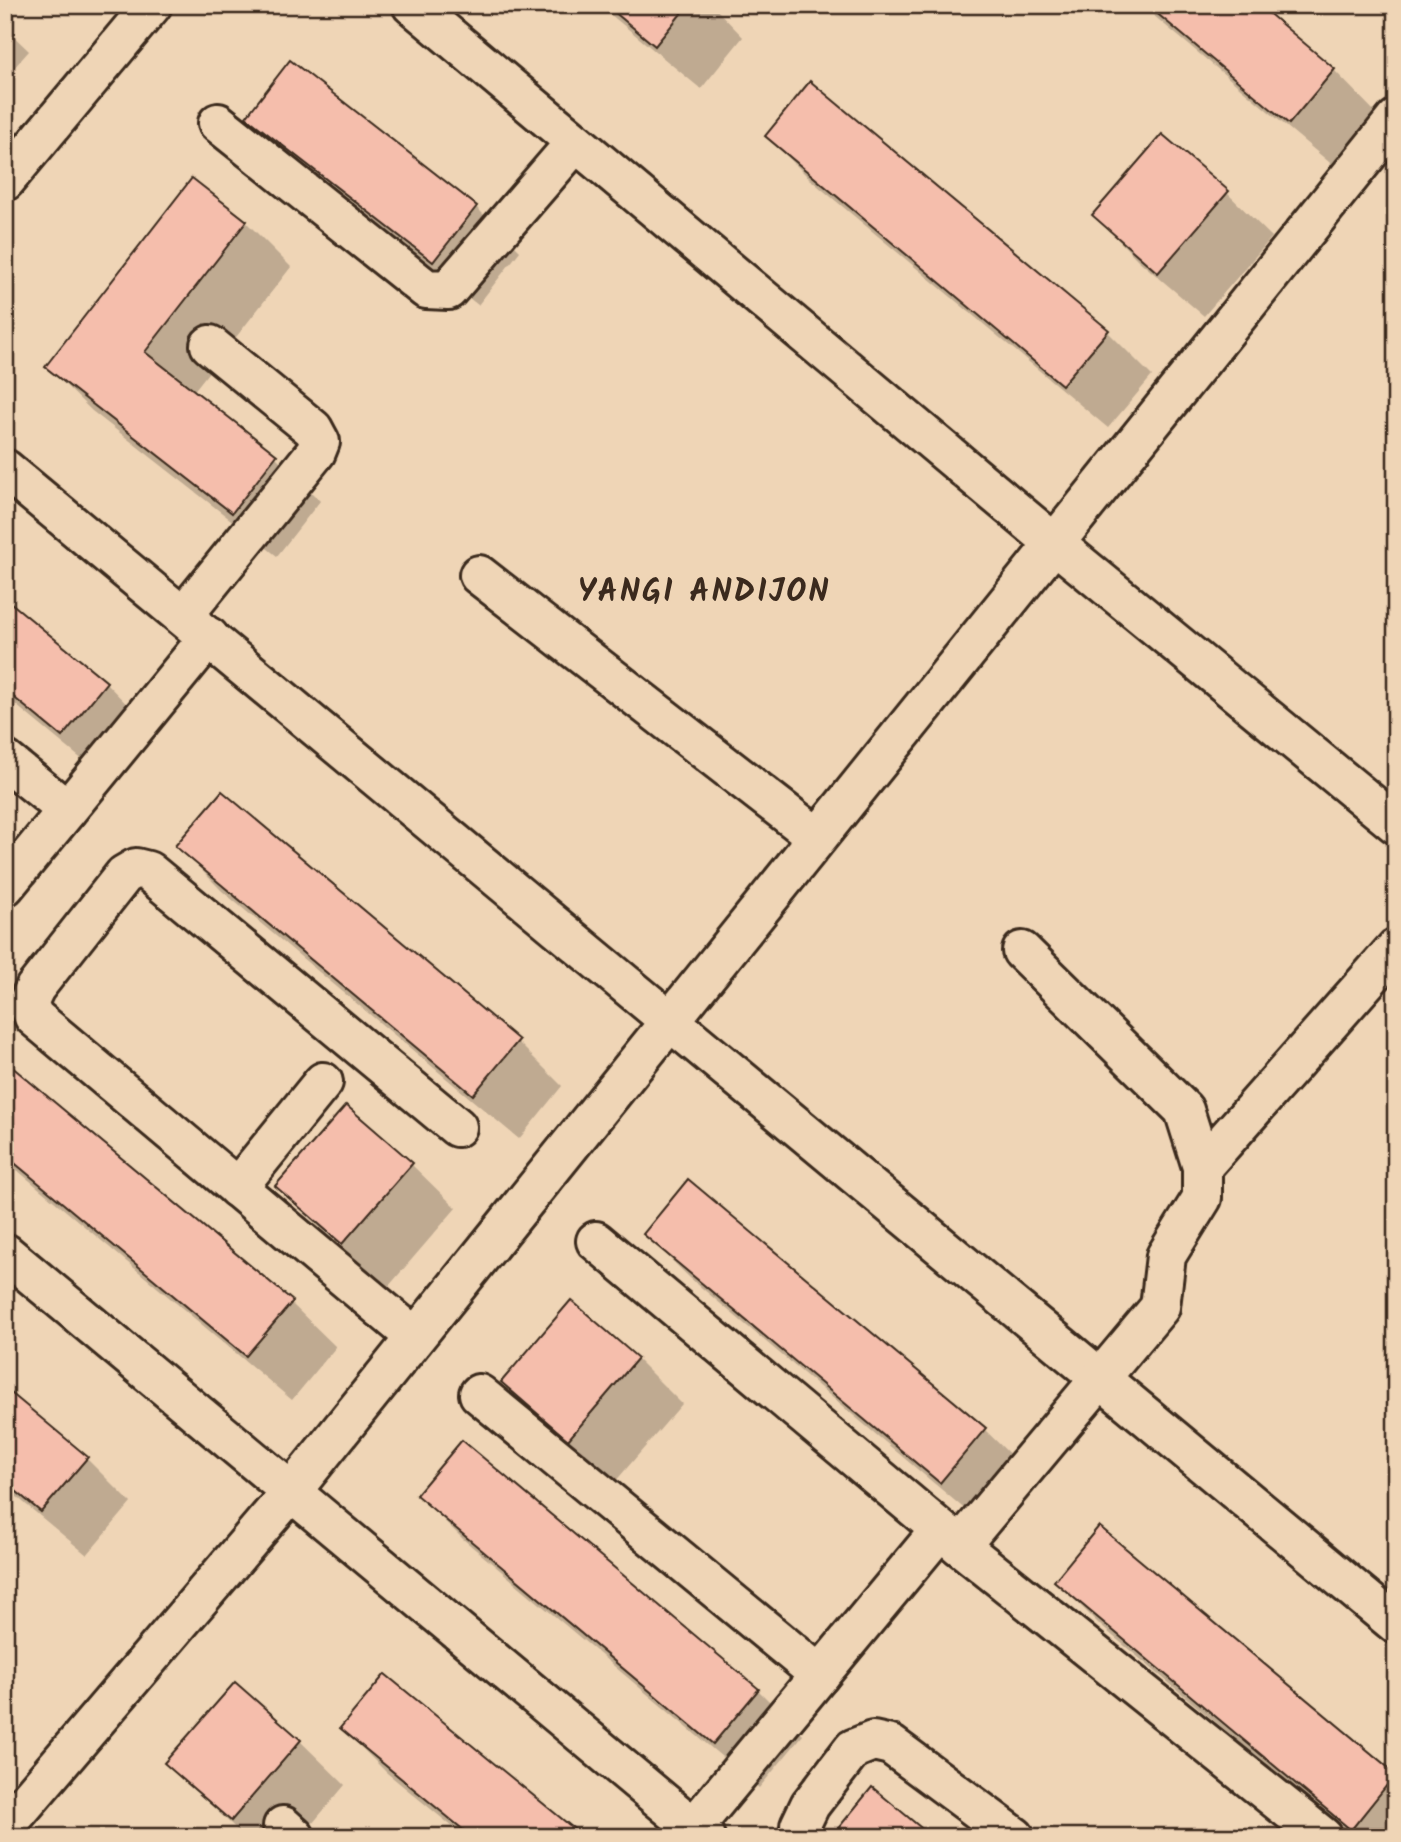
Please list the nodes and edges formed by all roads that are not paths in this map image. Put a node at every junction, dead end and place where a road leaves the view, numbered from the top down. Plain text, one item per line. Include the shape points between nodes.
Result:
1 (152, 5) edge
2 (412, 5) edge
3 (1396, 119) edge
4 (218, 123) dead end
5 (575, 144) junction
6 (5, 181) edge
7 (210, 345) dead end
8 (5, 469) edge
9 (1054, 543) junction
10 (478, 575) dead end
11 (196, 627) junction
12 (5, 760) edge
13 (67, 810) junction
14 (1396, 824) edge
15 (817, 838) junction
16 (5, 886) edge
17 (1396, 948) edge
18 (1022, 951) dead end
19 (670, 1020) junction
20 (323, 1082) dead end
21 (457, 1127) dead end
22 (1202, 1167) junction
23 (237, 1188) junction
24 (596, 1241) dead end
25 (5, 1253) edge
26 (415, 1337) junction
27 (1100, 1377) junction
28 (479, 1394) dead end
29 (291, 1492) junction
30 (950, 1538) junction
31 (1396, 1624) edge
32 (820, 1675) junction
33 (5, 1827) edge
34 (700, 1832) edge
35 (802, 1837) edge
36 (1015, 1837) edge
37 (1323, 1837) edge

1 - 6 street
2 - 5 street
3 - 9 street
4 - 5 street via 426,289 448,290
5 - 9 street
7 - 11 street via 313,429 320,442
8 - 11 street
9 - 14 street
9 - 15 street
10 - 15 street
11 - 13 street
11 - 19 street
12 - 13 street
13 - 16 street
15 - 19 street
17 - 22 street
18 - 22 street via 1184,1110
19 - 26 street
19 - 27 street
20 - 23 street
21 - 23 street via 148,871 136,868 124,875 28,1003 34,1017
22 - 27 street via 1202,1198 1166,1256 1160,1307
23 - 26 street
24 - 30 street
25 - 29 street
26 - 29 street
27 - 30 street
27 - 31 street
28 - 32 street
29 - 33 street
29 - 34 street
30 - 32 street
30 - 37 street
32 - 34 street
35 - 36 street via 800,1826 810,1805 853,1749 873,1741 891,1745

